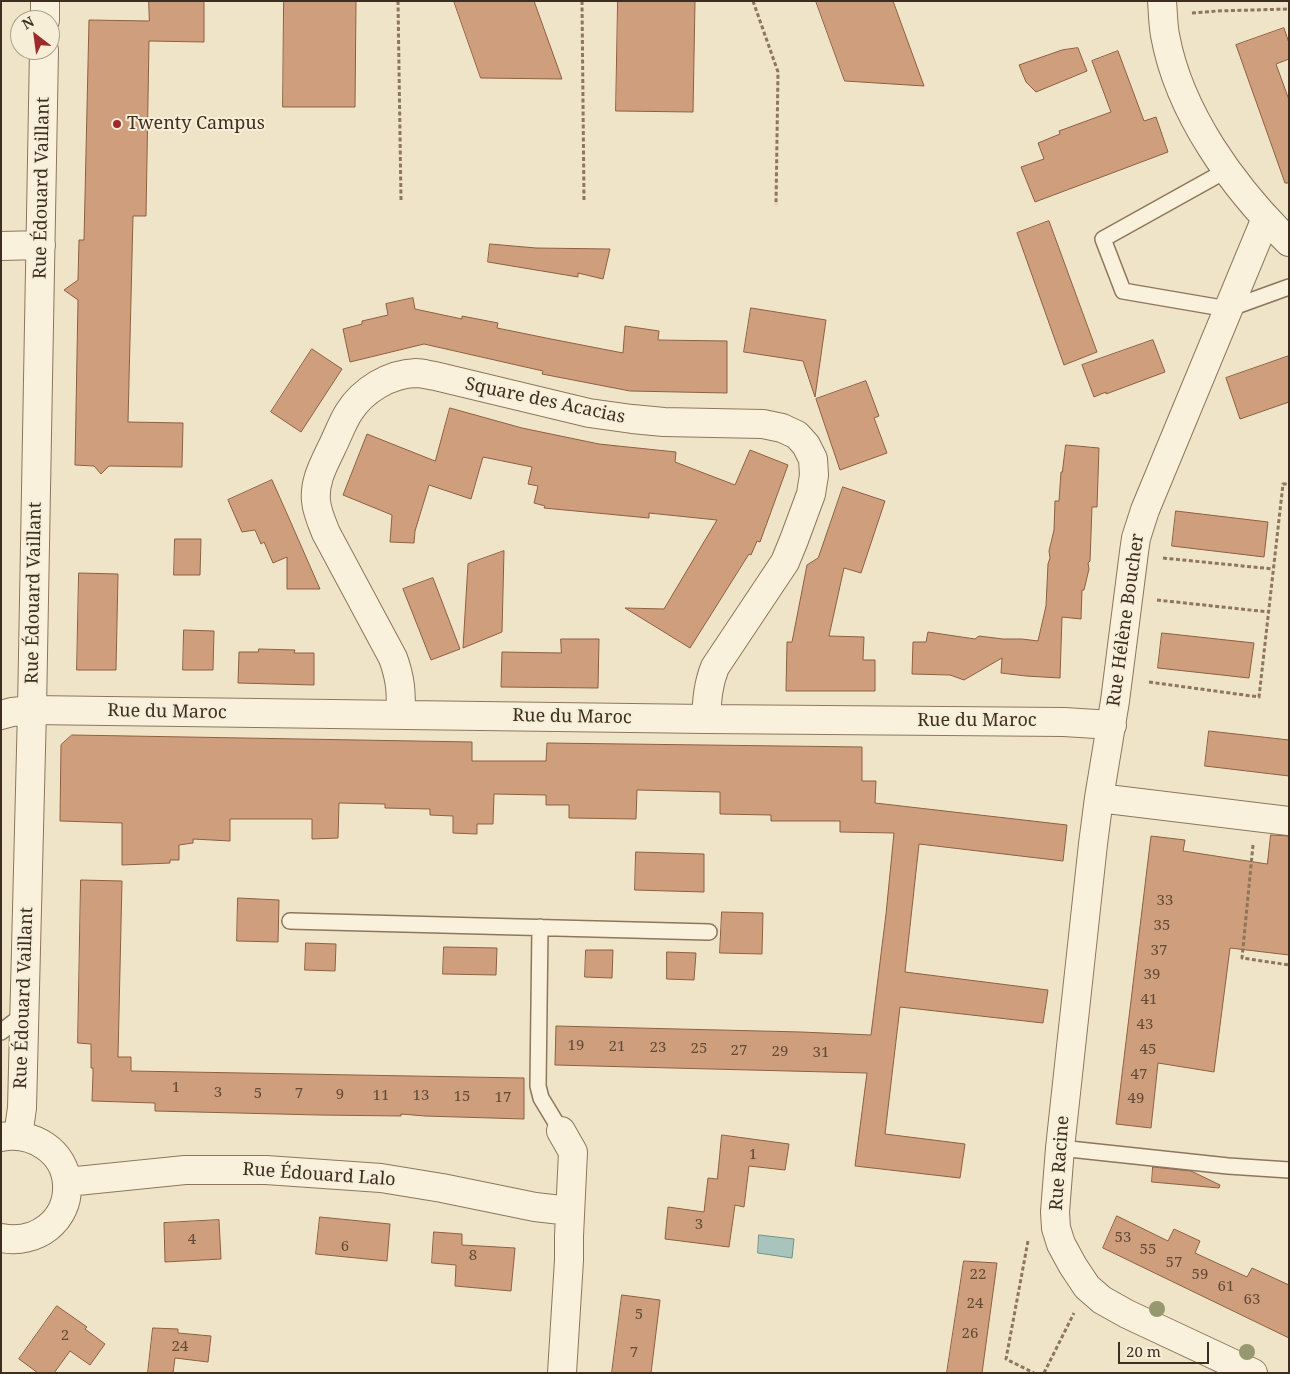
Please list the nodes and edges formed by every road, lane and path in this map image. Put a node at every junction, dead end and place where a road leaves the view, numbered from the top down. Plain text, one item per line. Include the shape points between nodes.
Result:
1 (398, 1) edge
2 (582, 1) edge
3 (753, 1) edge
4 (1163, 8) edge
5 (1289, 9) edge
6 (44, 60) edge
7 (1227, 170) junction
8 (400, 201) dead end
9 (584, 202) dead end
10 (776, 205) dead end
11 (1266, 218) junction
12 (1289, 242) edge
13 (41, 245) junction
14 (1, 246) edge
15 (1289, 287) edge
16 (1228, 309) junction
17 (1289, 484) edge
18 (1160, 558) dead end
19 (1273, 569) junction
20 (1155, 600) dead end
21 (1269, 612) junction
22 (1149, 682) dead end
23 (32, 710) junction
24 (1, 715) edge
25 (401, 715) junction
26 (706, 719) junction
27 (1112, 725) junction
28 (1099, 798) junction
29 (1270, 818) edge
30 (1093, 844) joint
31 (290, 921) dead end
32 (540, 927) junction
33 (710, 932) dead end
34 (1289, 965) edge
35 (24, 1014) junction
36 (1, 1032) edge
37 (560, 1131) joint
38 (9, 1137) edge
39 (1060, 1148) junction
40 (1289, 1170) edge
41 (67, 1182) junction
42 (570, 1211) junction
43 (1030, 1234) dead end
44 (1, 1238) edge
45 (1087, 1287) junction
46 (562, 1373) edge
47 (1034, 1373) edge
48 (1044, 1373) edge
49 (1253, 1373) edge

1 - 8 path
2 - 9 path
3 - 10 path via 778,72
4 - 5 path via 1217,11
4 - 7 street via 1168,51 1184,96 1207,141
6 - 13 street, Rue Édouard Vaillant
7 - 11 street
7 - 16 lane via 1103,240 1123,291
11 - 12 street
11 - 16 street, Rue Hélène Boucher
13 - 14 street
13 - 23 street, Rue Édouard Vaillant
15 - 16 lane
16 - 27 street, Rue Hélène Boucher via 1138,531
17 - 19 path via 1283,484
18 - 19 path
19 - 21 path
20 - 21 path
21 - 22 path via 1259,697
23 - 24 street, Rue du Maroc
23 - 25 street, Rue du Maroc
23 - 35 street, Rue Édouard Vaillant
25 - 26 street, Rue du Maroc
25 - 26 street, Square des Acacias via 399,674 326,533 316,501 316,485 356,402 384,381 417,373 589,414 664,422 762,424 797,435 806,445 813,459 814,475 794,540 785,562 715,666 707,693
26 - 27 street, Rue du Maroc
27 - 28 street, Rue Hélène Boucher
28 - 29 street
28 - 30 street, Rue Hélène Boucher
29 - 34 path via 1242,958
30 - 39 street, Rue Racine
31 - 32 lane
32 - 33 lane
32 - 37 lane via 538,1086 541,1098
35 - 36 lane
35 - 38 street, Rue Édouard Vaillant via 22,1108
37 - 42 street via 573,1152
38 - 41 street via 27,1137 51,1150 62,1165
39 - 40 lane
39 - 45 street, Rue Racine via 1056,1228 1061,1244
41 - 42 street, Rue Édouard Lalo via 185,1170 266,1170 400,1180
41 - 44 street via 61,1212 46,1230 25,1239
42 - 46 street
43 - 47 path via 1006,1360
45 - 48 path
45 - 49 street, Rue Racine via 1127,1314

